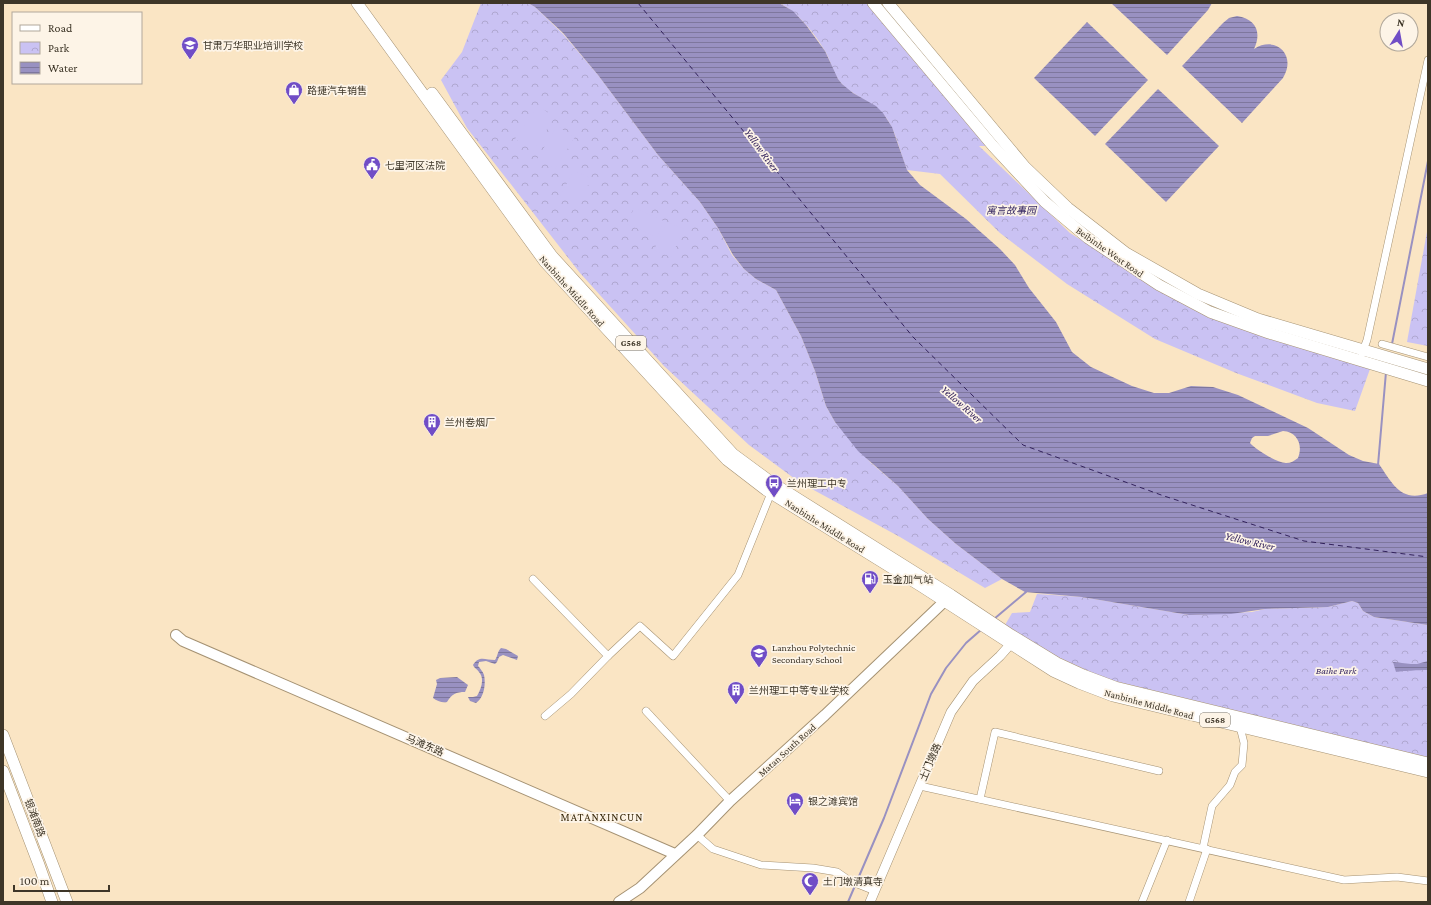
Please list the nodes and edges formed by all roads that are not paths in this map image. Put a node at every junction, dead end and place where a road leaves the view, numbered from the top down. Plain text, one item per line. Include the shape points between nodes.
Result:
1 (357, 3) edge
2 (366, 3) edge
3 (873, 3) edge
4 (888, 3) edge
5 (1428, 60) edge
6 (1382, 344) dead end
7 (1362, 356) junction
8 (1428, 357) edge
9 (1394, 365) junction
10 (1428, 369) edge
11 (1428, 381) edge
12 (771, 493) junction
13 (533, 579) dead end
14 (948, 598) junction
15 (176, 635) dead end
16 (1013, 641) junction
17 (608, 656) junction
18 (646, 711) dead end
19 (545, 716) dead end
20 (1240, 727) junction
21 (3, 735) edge
22 (1428, 763) edge
23 (1158, 771) dead end
24 (17, 772) junction
25 (1428, 772) edge
26 (4, 775) edge
27 (22, 785) junction
28 (920, 786) junction
29 (7, 790) edge
30 (980, 799) junction
31 (730, 802) junction
32 (697, 835) junction
33 (1167, 840) junction
34 (1205, 848) junction
35 (675, 854) junction
36 (1428, 881) edge
37 (875, 891) junction
38 (52, 902) edge
39 (67, 902) edge
40 (619, 902) edge
41 (870, 902) edge
42 (1142, 902) edge
43 (1189, 902) edge

1 - 12 main road, Nanbinhe Middle Road / G568 via 545,262 727,460
2 - 14 main road, Nanbinhe Middle Road / G568 via 552,256 733,454 771,482
3 - 7 main road, Beibinhe West Road via 993,146 1045,202 1088,238 1159,285 1210,312 1269,333
4 - 7 main road, Beibinhe West Road via 1025,167 1068,208 1126,253 1198,294 1258,319
5 - 7 street
6 - 8 street
7 - 9 main road, Beibinhe West Road
9 - 10 main road, Beibinhe West Road
9 - 11 main road, Beibinhe West Road
12 - 14 main road, Nanbinhe Middle Road / G568 via 922,586
12 - 17 street via 738,575 673,656 640,626
13 - 17 street
14 - 16 main road, Nanbinhe Middle Road / G568
14 - 31 main road, Matan South Road
15 - 35 main road, 马滩东路 via 183,641
16 - 20 main road, Nanbinhe Middle Road / G568 via 1053,670 1113,696
16 - 22 main road, Nanbinhe Middle Road / G568 via 1083,675 1115,687
16 - 28 street, 土门墩路 via 973,681 951,712
17 - 19 street
18 - 31 street
20 - 25 main road, Nanbinhe Middle Road / G568
20 - 34 street via 1244,743 1242,765 1235,772 1230,785 1212,806
21 - 24 main road, 银滩南路
23 - 30 street via 995,732
24 - 26 main road
24 - 27 main road, 银滩南路
26 - 29 main road, 银滩南路
27 - 29 main road
27 - 39 main road, 银滩南路
28 - 30 street
28 - 37 street, 土门墩路
29 - 38 main road, 银滩南路 via 39,864
30 - 33 street
31 - 32 main road, Matan South Road
32 - 35 main road, Matan South Road
32 - 37 street via 713,849 761,865 837,872 850,881
33 - 34 street
33 - 42 street
34 - 36 street via 1344,880 1397,877
34 - 43 street
35 - 40 main road, Matan South Road via 640,888
37 - 41 street, 土门墩路

